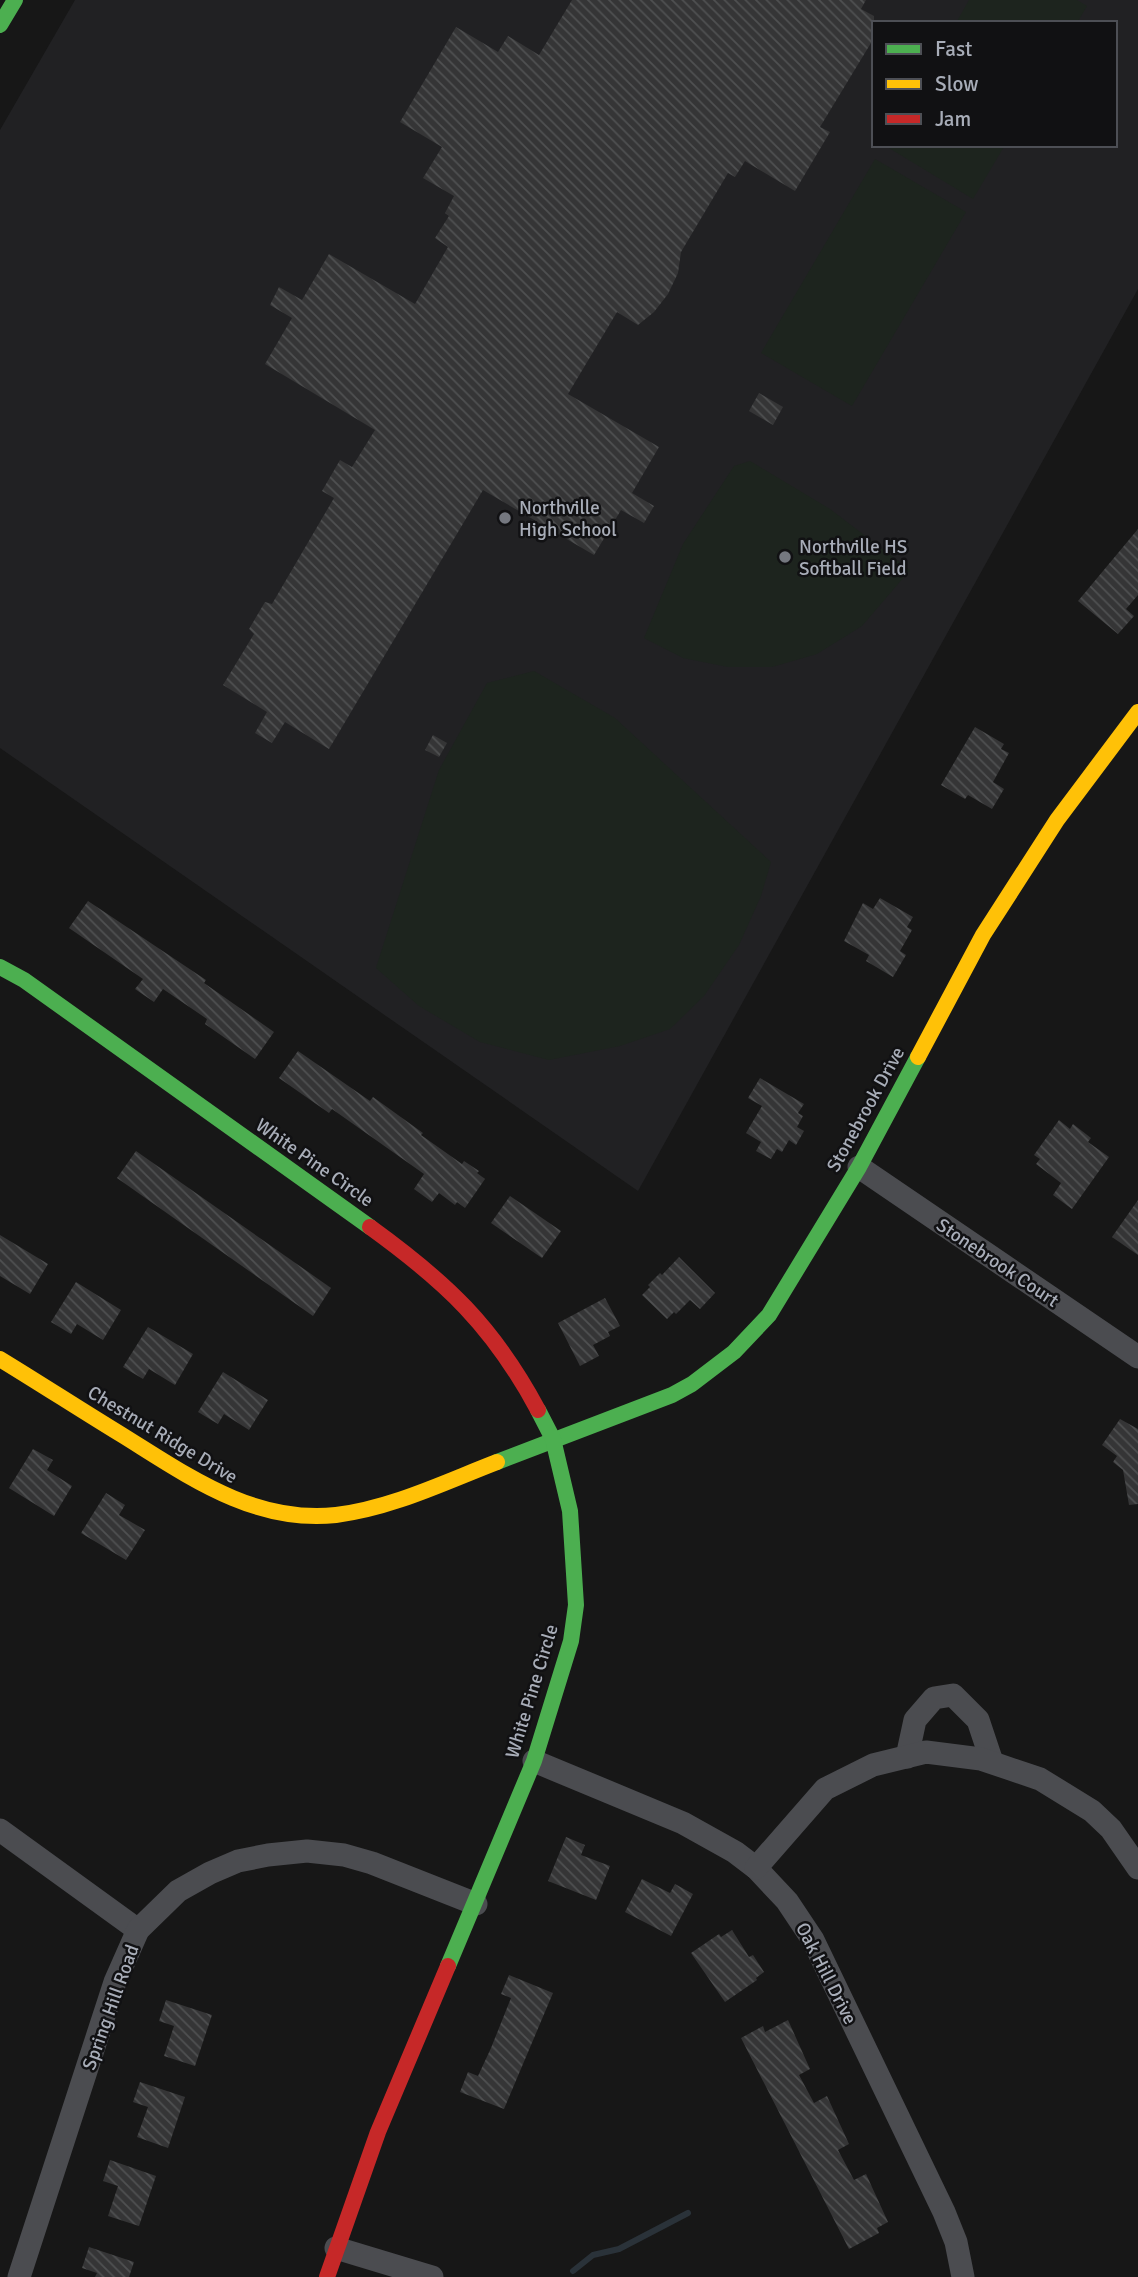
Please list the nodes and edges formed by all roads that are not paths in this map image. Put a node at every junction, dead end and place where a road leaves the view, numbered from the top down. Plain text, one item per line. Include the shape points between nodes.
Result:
1 (15, 0) edge
2 (0, 25) edge
3 (1138, 712) edge
4 (0, 967) edge
5 (859, 1167) junction
6 (1138, 1357) edge
7 (0, 1359) edge
8 (553, 1438) junction
9 (907, 1757) junction
10 (534, 1761) junction
11 (992, 1762) junction
12 (0, 1830) edge
13 (756, 1868) junction
14 (1138, 1868) edge
15 (476, 1903) junction
16 (138, 1930) junction
17 (336, 2248) junction
18 (19, 2277) edge
19 (327, 2277) edge
20 (432, 2277) edge
21 (963, 2277) edge

1 - 2 street
3 - 5 street, Stonebrook Drive via 1057,820 983,935
4 - 8 street, White Pine Circle via 412,1257 487,1329 517,1371
5 - 6 street, Stonebrook Court
5 - 8 street, Stonebrook Drive via 769,1315 733,1352 672,1395
7 - 8 street, Chestnut Ridge Drive via 202,1485 236,1502 291,1515 350,1514 389,1503
8 - 10 street, White Pine Circle via 570,1511 576,1605 572,1641
9 - 11 street via 926,1752
9 - 11 street via 915,1720 934,1698 953,1695 978,1720
9 - 13 street via 873,1765 825,1789
10 - 13 street, Oak Hill Drive via 683,1823
10 - 15 street, White Pine Circle
11 - 14 street via 1040,1779 1092,1811
12 - 16 street
13 - 21 street, Oak Hill Drive via 787,1901 813,1940 944,2212
15 - 16 street, Spring Hill Road via 372,1863 307,1851 248,1859 210,1872 178,1891
15 - 17 street, White Pine Circle via 378,2132
16 - 18 street, Spring Hill Road via 115,1982
17 - 19 street, White Pine Circle
17 - 20 street

